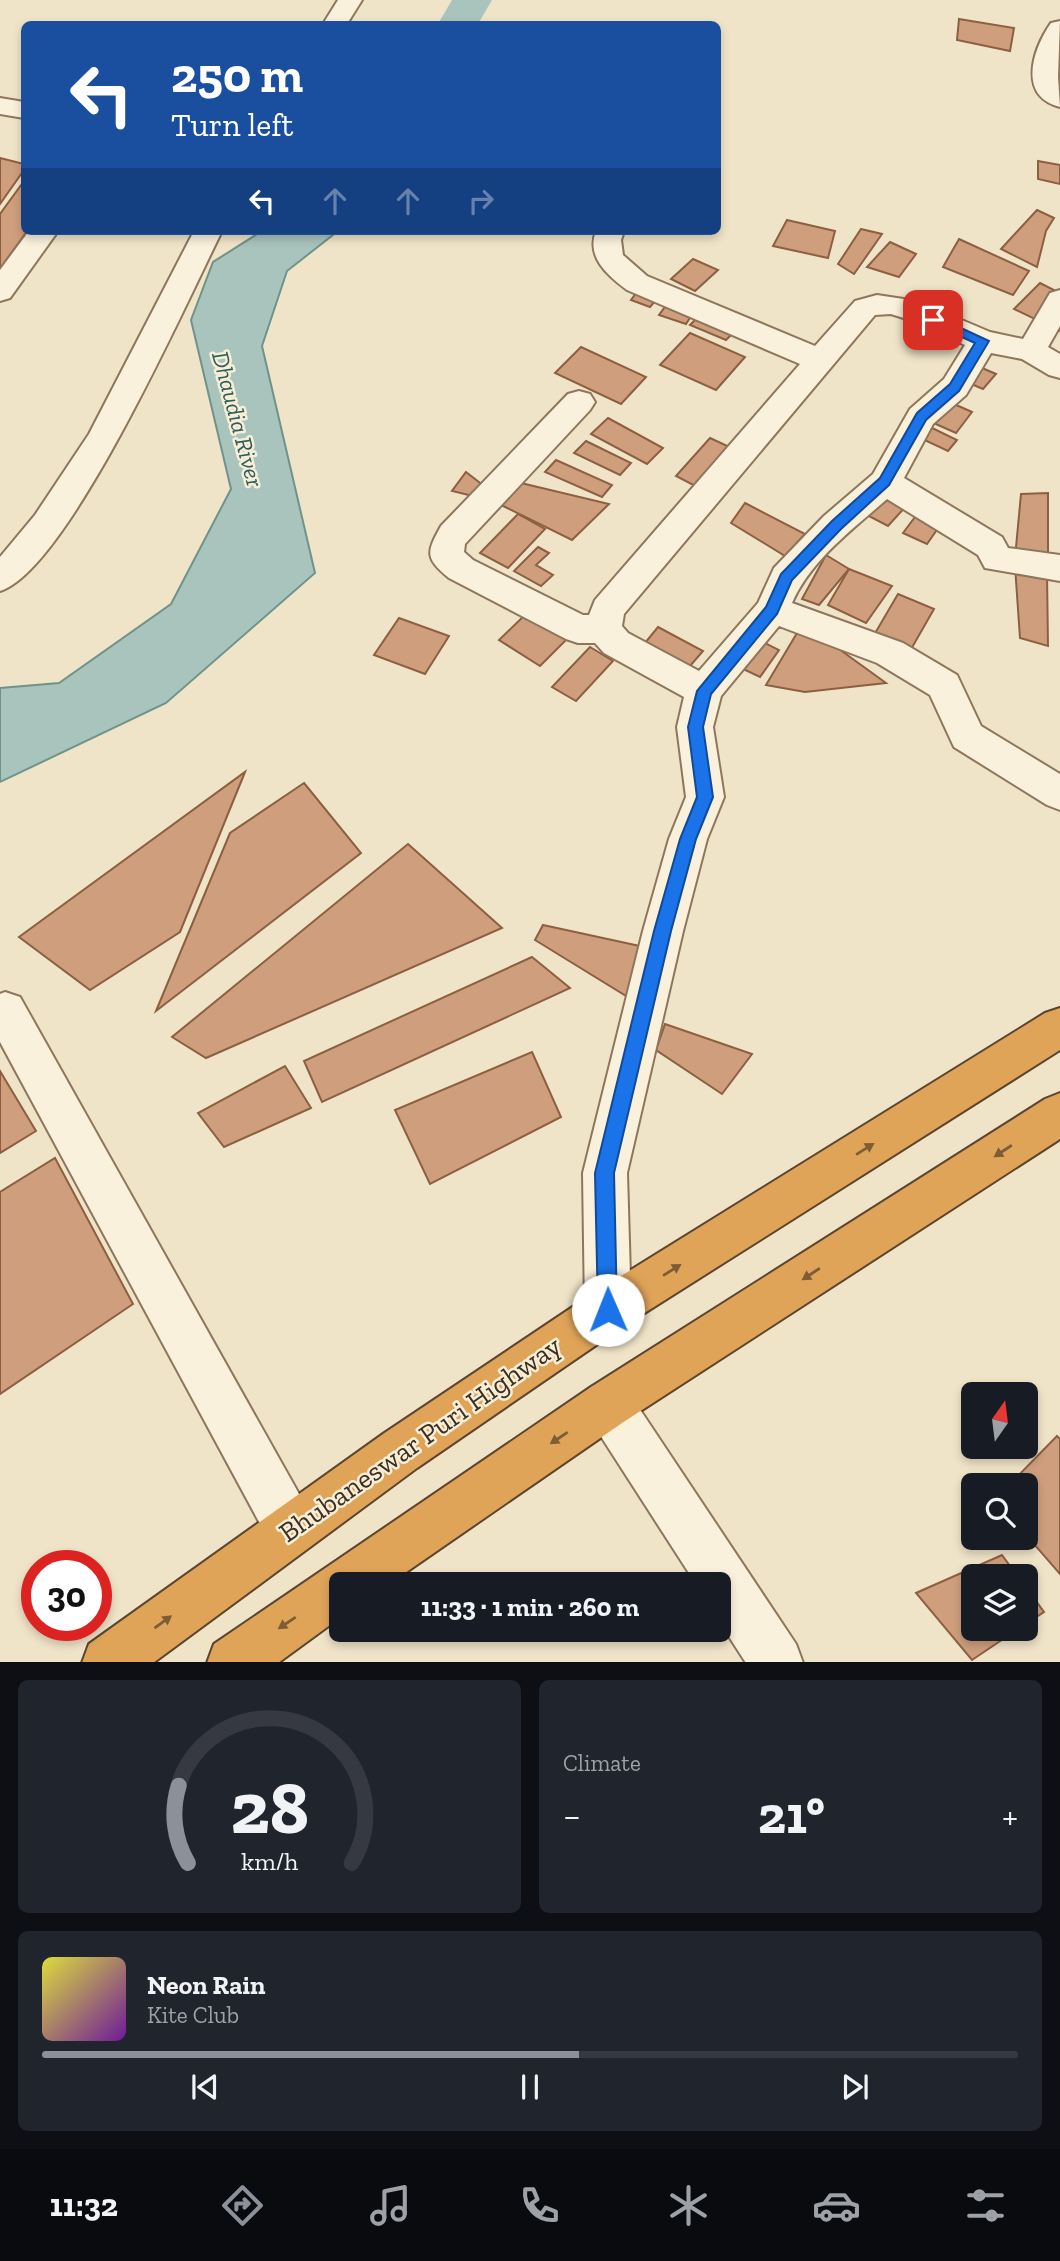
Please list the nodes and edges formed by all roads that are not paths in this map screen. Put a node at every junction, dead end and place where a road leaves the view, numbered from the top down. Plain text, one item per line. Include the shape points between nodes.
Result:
1 (350, 0) edge
2 (337, 21) edge
3 (1060, 28) edge
4 (1060, 99) edge
5 (0, 106) edge
6 (21, 110) edge
7 (41, 235) edge
8 (206, 235) edge
9 (609, 235) edge
10 (0, 291) edge
11 (1060, 300) edge
12 (983, 341) junction
13 (1045, 359) edge
14 (819, 360) junction
15 (579, 402) dead end
16 (885, 482) junction
17 (1060, 568) edge
18 (0, 578) edge
19 (772, 610) junction
20 (604, 629) junction
21 (704, 691) junction
22 (1060, 794) edge
23 (5, 1011) dead end
24 (1060, 1027) edge
25 (1060, 1114) edge
26 (608, 1310) junction
27 (608, 1404) junction
28 (290, 1528) junction
29 (362, 1572) edge
30 (329, 1595) edge
31 (108, 1662) edge
32 (233, 1662) edge
33 (778, 1662) edge

1 - 2 street
3 - 4 street via 1048,49 1044,85
5 - 6 street
7 - 10 street
8 - 18 street via 83,473 40,534
9 - 14 street via 606,250 615,267 637,283
11 - 13 street
12 - 13 street
12 - 14 street via 909,309 873,303
12 - 16 street via 955,387 921,416
14 - 20 street via 607,610
15 - 20 street via 453,535 446,558 578,628
16 - 17 street via 990,546 997,559
16 - 19 street via 786,577
19 - 21 street
19 - 22 street via 890,653 944,685 967,736
20 - 21 street via 616,643
21 - 26 street via 695,727 705,797 688,839 663,931 604,1173
23 - 28 street
26 -> 24 highway, Bhubaneswar Puri Highway
25 -> 27 highway
26 - 28 highway, Bhubaneswar Puri Highway
27 -> 29 highway
27 - 33 street
31 -> 28 highway, Bhubaneswar Puri Highway
30 -> 32 highway

